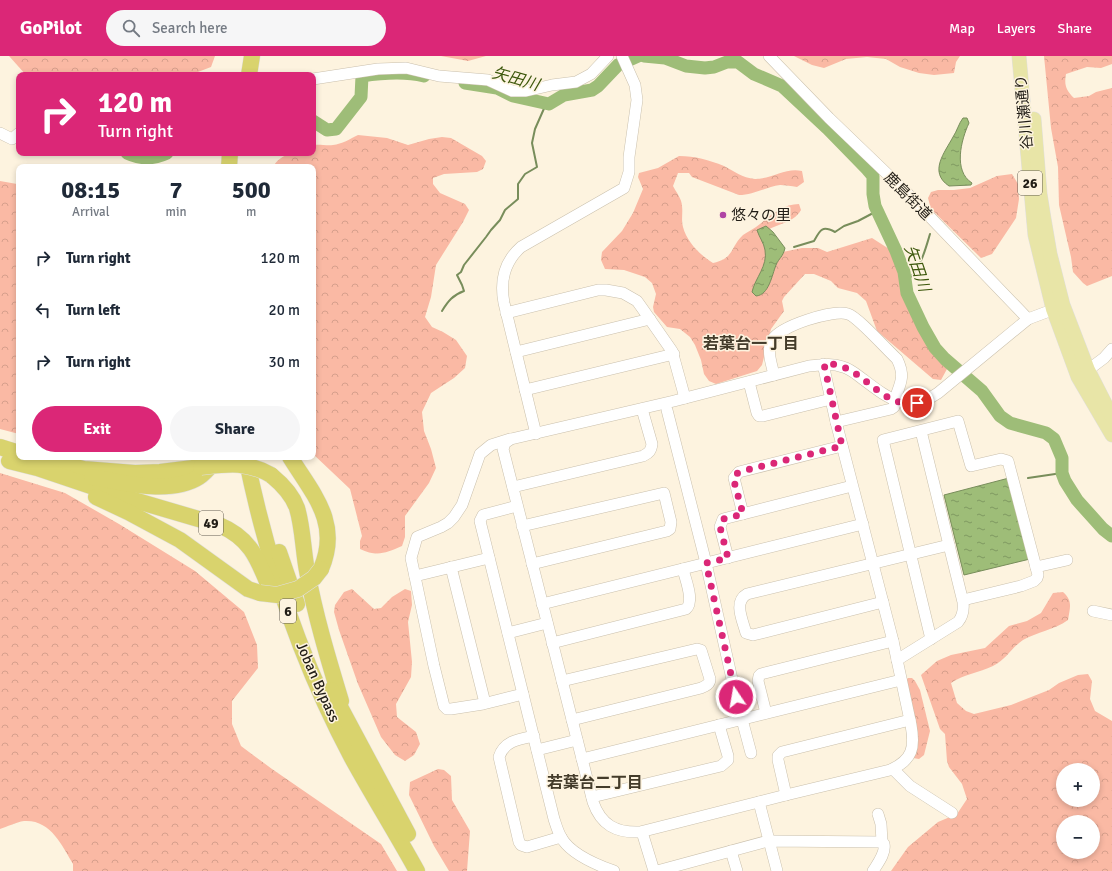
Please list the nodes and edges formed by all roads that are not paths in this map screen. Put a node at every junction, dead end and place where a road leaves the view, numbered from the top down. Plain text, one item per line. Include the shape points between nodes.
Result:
1 (242, 56) edge
2 (252, 56) edge
3 (608, 56) edge
4 (622, 56) edge
5 (769, 56) edge
6 (1019, 56) edge
7 (1029, 56) edge
8 (239, 72) edge
9 (249, 72) edge
10 (316, 79) edge
11 (0, 133) edge
12 (16, 136) edge
13 (1058, 307) junction
14 (506, 313) junction
15 (650, 318) junction
16 (1028, 319) junction
17 (1112, 349) edge
18 (516, 352) junction
19 (674, 354) junction
20 (824, 364) junction
21 (1088, 370) junction
22 (774, 376) junction
23 (749, 382) junction
24 (525, 390) junction
25 (685, 398) junction
26 (831, 399) junction
27 (894, 404) junction
28 (642, 408) junction
29 (667, 410) dead end
30 (1112, 417) edge
31 (836, 422) junction
32 (921, 431) junction
33 (536, 434) junction
34 (1112, 435) edge
35 (511, 439) junction
36 (842, 446) junction
37 (0, 447) edge
38 (15, 456) edge
39 (22, 460) edge
40 (23, 460) edge
41 (27, 460) edge
42 (48, 460) edge
43 (215, 460) edge
44 (247, 460) edge
45 (257, 460) edge
46 (292, 460) edge
47 (852, 486) junction
48 (512, 487) junction
49 (518, 506) junction
50 (743, 514) junction
51 (862, 524) junction
52 (522, 526) junction
53 (949, 545) junction
54 (912, 554) junction
55 (489, 558) junction
56 (728, 558) junction
57 (1067, 560) dead end
58 (706, 563) junction
59 (532, 564) junction
60 (873, 564) junction
61 (451, 567) junction
62 (1036, 567) junction
63 (683, 569) junction
64 (415, 576) junction
65 (963, 600) junction
66 (882, 602) junction
67 (542, 604) junction
68 (1093, 612) dead end
69 (1112, 615) edge
70 (547, 623) junction
71 (508, 632) junction
72 (931, 639) junction
73 (893, 641) junction
74 (552, 643) junction
75 (897, 660) junction
76 (901, 680) junction
77 (562, 681) junction
78 (523, 694) junction
79 (322, 695) junction
80 (485, 704) junction
81 (766, 713) junction
82 (742, 719) junction
83 (572, 720) junction
84 (910, 720) junction
85 (348, 721) junction
86 (719, 725) junction
87 (534, 736) junction
88 (577, 740) junction
89 (537, 750) junction
90 (751, 753) dead end
91 (582, 759) junction
92 (893, 769) junction
93 (786, 794) junction
94 (592, 797) junction
95 (759, 802) junction
96 (952, 813) dead end
97 (878, 814) dead end
98 (642, 832) junction
99 (561, 837) junction
100 (768, 841) junction
101 (882, 842) junction
102 (731, 851) junction
103 (417, 871) edge
104 (428, 871) edge
105 (614, 871) edge
106 (655, 871) edge
107 (737, 871) edge
108 (777, 871) edge
109 (874, 871) edge

1 - 8 highway
2 - 9 highway
3 - 10 street via 584,79 526,91 512,91 488,80 439,76 406,68 378,69
4 - 14 street via 635,85 637,100 624,188 515,252 508,262 503,279 502,295
5 - 16 street, 鹿島街道 via 906,192
6 - 13 main road, 谷川瀬通り / 26 via 1035,235
7 - 13 main road, 26 via 1040,194
11 - 12 street via 12,139
13 - 16 street
13 - 21 main road, 26
13 - 34 main road, 26 via 1078,377
14 - 15 street via 606,290 623,293 637,301
14 - 18 street
15 - 18 street
15 - 19 street
16 - 27 street via 932,397 917,403
17 - 21 street
18 - 24 street
19 - 24 street
19 - 25 street
20 - 22 street
20 - 26 street
20 - 27 street via 844,367 855,373
21 - 30 main road, 26
22 - 23 street
22 - 27 street via 769,348 778,334 796,323 846,313 859,322 897,359 902,375
23 - 25 street
23 - 26 street via 759,416
24 - 33 street
25 - 28 street
26 - 31 street
27 - 31 street via 892,409
28 - 33 street
28 - 48 street via 652,444 648,453
29 - 58 street
31 - 36 street
32 - 53 street
32 - 54 street via 883,440
32 - 62 street via 958,421 971,466 1001,459 1008,461
33 - 35 street
35 - 48 street via 505,443 503,450
35 - 64 street via 492,445 480,454 462,505 454,518 441,527 417,537 411,558
36 - 47 street
36 - 50 street via 739,472 734,478
37 - 38 highway, 49
39 - 79 highway, 49 via 37,468 120,496 219,525 241,537 255,555 304,666
40 - 46 highway, 49, bridge via 180,540 248,589 276,595 298,589 314,578 321,569 328,547 327,525 323,512
41 - 43 highway, 49 via 85,476 140,486 179,485 198,478
42 - 85 highway, bridge via 84,469 134,473 233,464 259,469 278,481 290,494 297,508 317,619
44 - 79 highway, Joban Bypass / 6 via 268,554
45 - 85 highway, Joban Bypass / 6 via 277,544 309,640 332,694
47 - 50 street
47 - 51 street
48 - 49 street
49 - 52 street
49 - 55 street via 483,514 481,517
50 - 56 street via 723,519 721,522
51 - 56 street
51 - 60 street
52 - 59 street
52 - 59 street via 664,492 671,522 667,531
53 - 54 street
53 - 65 street
54 - 60 street
54 - 72 street
55 - 61 street
55 - 71 street
56 - 58 street
57 - 62 street
58 - 63 street
58 - 82 street
59 - 67 street
60 - 66 street
60 - 66 street via 747,594 740,600 739,605 746,633 753,635
61 - 64 street
61 - 80 street
62 - 65 street via 1037,578 1034,581
63 - 67 street
63 - 74 street via 690,599 686,610
64 - 80 street via 444,706 451,709
65 - 72 street via 964,609 958,622
66 - 73 street
67 - 70 street
68 - 69 street
70 - 71 street
70 - 74 street
71 - 78 street
72 - 75 street
73 - 75 street
73 - 81 street via 761,674 758,680
74 - 77 street
75 - 76 street
76 - 81 street
76 - 84 street
77 - 83 street
77 - 83 street via 697,648 703,654 710,679 708,685 701,688
78 - 80 street
78 - 87 street
79 - 103 highway, Joban Bypass / 6 via 352,758
81 - 82 street
82 - 86 street
82 - 90 street
83 - 88 street
84 - 92 street via 913,738 911,752 903,763
84 - 93 street via 782,752 778,760
85 - 104 highway, Joban Bypass / 6
86 - 91 street
86 - 94 street via 728,756 728,760 721,766
87 - 89 street
87 - 99 street via 509,742 499,757 519,842 527,847
88 - 89 street
88 - 91 street
89 - 99 street
91 - 94 street
92 - 93 street
92 - 96 street via 910,786
93 - 95 street
94 - 98 street via 598,814 610,826 629,833
95 - 98 street
95 - 100 street
97 - 101 street
98 - 106 street
99 - 105 street via 579,854
100 - 101 street
100 - 102 street
100 - 108 street
101 - 109 street via 884,848
102 - 106 street
102 - 107 street

